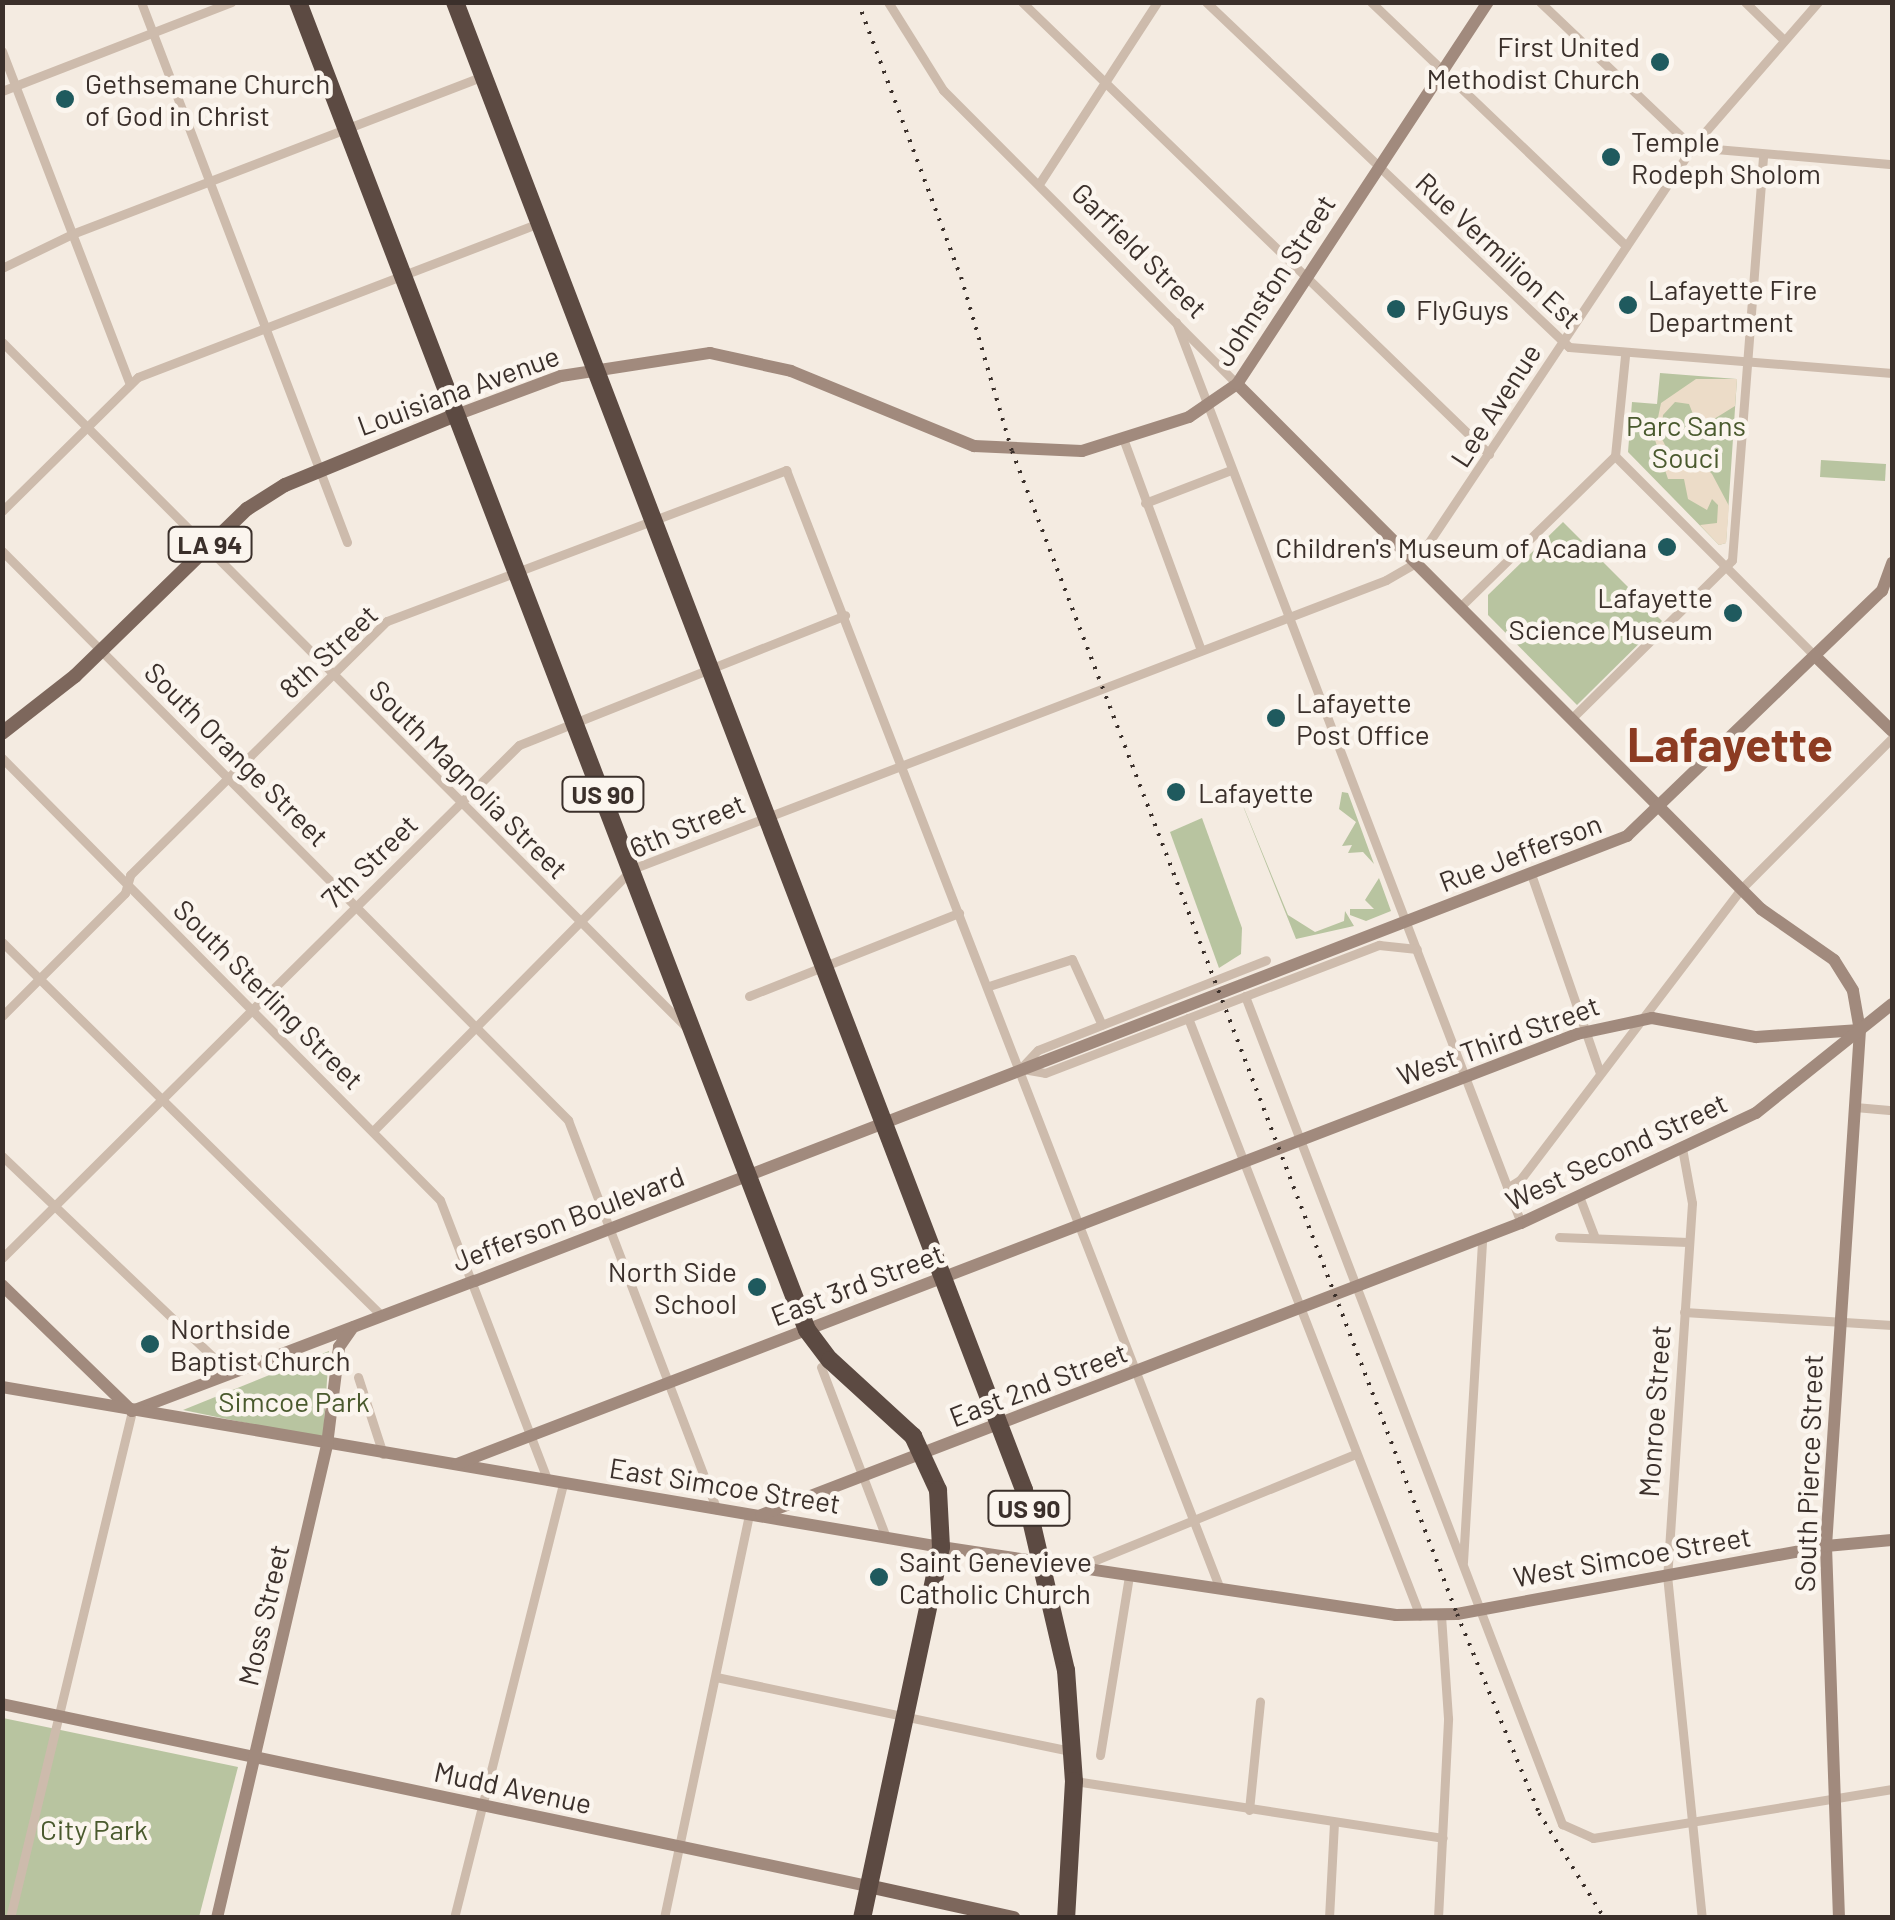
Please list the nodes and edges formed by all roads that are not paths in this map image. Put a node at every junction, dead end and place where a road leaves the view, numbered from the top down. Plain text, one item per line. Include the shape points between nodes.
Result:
1 (141, 2) edge
2 (231, 2) edge
3 (298, 2) edge
4 (455, 2) edge
5 (888, 2) edge
6 (1022, 2) edge
7 (1157, 2) edge
8 (1206, 2) edge
9 (1371, 2) edge
10 (1488, 2) edge
11 (1540, 2) edge
12 (1745, 2) edge
13 (1818, 2) edge
14 (152, 33) junction
15 (1784, 40) junction
16 (2, 51) edge
17 (1444, 72) junction
18 (483, 76) junction
19 (1105, 82) junction
20 (16, 86) junction
21 (2, 91) edge
22 (346, 128) junction
23 (1692, 146) junction
24 (1764, 157) junction
25 (1892, 164) edge
26 (1378, 167) junction
27 (208, 181) junction
28 (1039, 184) junction
29 (539, 223) junction
30 (72, 234) junction
31 (1626, 246) junction
32 (2, 268) edge
33 (402, 275) junction
34 (1308, 277) junction
35 (1176, 322) junction
36 (265, 328) junction
37 (2, 342) edge
38 (1562, 344) junction
39 (1625, 355) junction
40 (1748, 363) junction
41 (594, 368) junction
42 (1892, 373) edge
43 (130, 384) junction
44 (1237, 384) junction
45 (1207, 408) junction
46 (456, 415) junction
47 (86, 426) junction
48 (1124, 442) junction
49 (1012, 450) joint
50 (1489, 454) junction
51 (1615, 456) junction
52 (320, 470) junction
53 (1231, 470) junction
54 (1145, 503) junction
55 (2, 511) edge
56 (652, 518) junction
57 (347, 542) dead end
58 (207, 547) junction
59 (2, 551) edge
60 (1415, 562) junction
61 (1892, 562) edge
62 (1727, 568) junction
63 (516, 571) junction
64 (1460, 607) junction
65 (845, 615) junction
66 (1288, 618) junction
67 (102, 650) junction
68 (1201, 650) junction
69 (1816, 657) junction
70 (709, 667) junction
71 (333, 674) junction
72 (1571, 719) junction
73 (573, 720) junction
74 (2, 733) edge
75 (1892, 735) edge
76 (2, 758) edge
77 (904, 766) junction
78 (228, 777) junction
79 (461, 803) junction
80 (1659, 808) junction
81 (766, 817) junction
82 (632, 870) junction
83 (1531, 874) junction
84 (128, 884) junction
85 (1742, 888) junction
86 (355, 905) junction
87 (959, 912) junction
88 (1408, 922) junction
89 (582, 924) junction
90 (2, 942) edge
91 (1417, 948) junction
92 (1266, 960) dead end
93 (823, 967) junction
94 (40, 979) junction
95 (988, 986) junction
96 (749, 996) dead end
97 (1246, 996) junction
98 (1892, 1004) edge
99 (252, 1009) junction
100 (2, 1016) edge
101 (1188, 1018) junction
102 (1641, 1019) junction
103 (1102, 1026) junction
104 (478, 1027) junction
105 (1590, 1030) junction
106 (1860, 1030) junction
107 (692, 1034) junction
108 (1020, 1068) junction
109 (1600, 1073) junction
110 (1464, 1078) junction
111 (162, 1100) junction
112 (1855, 1108) junction
113 (1892, 1110) edge
114 (883, 1122) junction
115 (372, 1131) junction
116 (1301, 1141) junction
117 (1682, 1148) junction
118 (1278, 1149) joint
119 (2, 1156) edge
120 (1243, 1162) junction
121 (746, 1175) junction
122 (1507, 1188) junction
123 (1579, 1196) junction
124 (54, 1206) junction
125 (1520, 1223) junction
126 (1080, 1224) junction
127 (612, 1228) junction
128 (1559, 1236) dead end
129 (1595, 1238) junction
130 (1482, 1240) junction
131 (1688, 1242) junction
132 (2, 1258) edge
133 (943, 1278) junction
134 (474, 1281) junction
135 (2, 1285) edge
136 (1360, 1288) junction
137 (1334, 1296) joint
138 (1301, 1310) junction
139 (1684, 1312) junction
140 (382, 1316) junction
141 (1838, 1322) junction
142 (354, 1326) junction
143 (1892, 1326) edge
144 (807, 1330) junction
145 (820, 1367) dead end
146 (1140, 1372) junction
147 (230, 1373) junction
148 (358, 1377) dead end
149 (669, 1382) junction
150 (2, 1387) edge
151 (132, 1411) junction
152 (1000, 1426) junction
153 (530, 1436) junction
154 (327, 1445) junction
155 (382, 1454) junction
156 (924, 1454) junction
157 (1356, 1454) junction
158 (454, 1465) junction
159 (862, 1476) junction
160 (548, 1481) junction
161 (563, 1484) junction
162 (718, 1510) junction
163 (754, 1516) junction
164 (1195, 1522) junction
165 (886, 1537) junction
166 (1892, 1540) edge
167 (1826, 1546) junction
168 (940, 1547) junction
169 (1044, 1562) junction
170 (1077, 1568) junction
171 (1462, 1570) junction
172 (1667, 1574) junction
173 (1129, 1576) junction
174 (1220, 1589) junction
175 (1477, 1610) junction
176 (1420, 1616) junction
177 (1442, 1616) junction
178 (716, 1677) junction
179 (1260, 1702) dead end
180 (2, 1704) edge
181 (58, 1715) junction
182 (905, 1716) junction
183 (1073, 1752) junction
184 (1100, 1755) dead end
185 (254, 1758) junction
186 (1074, 1781) junction
187 (1892, 1789) edge
188 (1834, 1800) junction
189 (482, 1807) junction
190 (1249, 1810) junction
191 (1692, 1822) junction
192 (1334, 1824) junction
193 (1443, 1838) junction
194 (680, 1846) junction
195 (868, 1886) junction
196 (10, 1918) edge
197 (217, 1918) edge
198 (454, 1918) edge
199 (664, 1918) edge
200 (862, 1918) edge
201 (1014, 1918) edge
202 (1066, 1918) edge
203 (1329, 1918) edge
204 (1438, 1918) edge
205 (1702, 1918) edge
206 (1839, 1918) edge

1 - 14 street
2 - 14 street
3 - 22 highway, US 90
4 - 18 highway, US 90
5 - 28 street, Garfield Street via 934,79
6 - 19 street
7 - 19 street
8 - 26 street, Rue Vermilion Est
9 - 17 street
10 - 17 street, Johnston Street
11 - 23 street
12 - 15 street
13 - 15 street, Lee Avenue
14 - 20 street
14 - 27 street
15 - 23 street, Lee Avenue
16 - 20 street
17 - 26 street, Johnston Street
17 - 31 street
18 - 22 street
18 - 29 highway, US 90
19 - 28 street
19 - 34 street
20 - 21 street
20 - 30 street
22 - 27 street
22 - 33 highway, US 90
23 - 24 street
23 - 31 street, Lee Avenue
24 - 25 street
24 - 40 street
26 - 34 street, Johnston Street
26 - 38 street, Rue Vermilion Est
27 - 30 street
27 - 36 street
28 - 35 street, Garfield Street
29 - 33 street
29 - 41 highway, US 90
30 - 32 street
30 - 43 street
31 - 38 street, Lee Avenue
33 - 36 street
33 - 46 highway, US 90
34 - 44 street, Johnston Street
34 - 50 street
35 - 44 street, Garfield Street
35 - 45 street
36 - 43 street
36 - 52 street
37 - 47 street, South Magnolia Street
38 - 39 street, Rue Vermilion Est
38 - 50 street, Lee Avenue
39 - 40 street, Rue Vermilion Est
39 - 51 street
40 - 42 street, Rue Vermilion Est
40 - 62 street
41 - 46 street, Louisiana Avenue
41 - 49 street, Louisiana Avenue via 690,353 742,356 944,436
41 - 56 highway, US 90
43 - 47 street
44 - 45 street, Johnston Street
44 - 60 street, Garfield Street
45 - 48 street, Johnston Street
45 - 53 street
46 - 52 main road, Louisiana Avenue / LA 94
46 - 63 highway, US 90
47 - 55 street
47 - 58 street, South Magnolia Street
48 - 49 street, Johnston Street via 1060,453
48 - 54 street
50 - 60 street, Lee Avenue
51 - 62 street
51 - 64 street
52 - 57 street
52 - 58 main road, Louisiana Avenue / LA 94 via 272,492
53 - 54 street
53 - 66 street
54 - 68 street
56 - 63 street, 8th Street
56 - 65 street, 8th Street via 786,470
56 - 70 highway, US 90
58 - 67 main road, Louisiana Avenue / LA 94
58 - 71 street, South Magnolia Street
59 - 67 street, South Orange Street
60 - 64 street, Garfield Street
60 - 66 street
61 - 69 street, Rue Jefferson via 1882,591
62 - 69 street
62 - 72 street
63 - 71 street, 8th Street via 387,621
63 - 73 highway, US 90
64 - 72 street, Garfield Street
65 - 70 street, 7th Street
65 - 77 street
66 - 68 street
66 - 88 street
67 - 74 main road, Louisiana Avenue / LA 94
67 - 78 street, South Orange Street
68 - 77 street, 6th Street
69 - 75 street
69 - 80 street, Rue Jefferson
70 - 73 street, 7th Street
70 - 81 highway, US 90
71 - 78 street, 8th Street
71 - 79 street, South Magnolia Street
72 - 80 street, Garfield Street
73 - 79 street, 7th Street via 520,745
73 - 82 highway, US 90
75 - 85 street
76 - 84 street, South Sterling Street
77 - 81 street, 6th Street
77 - 87 street
78 - 84 street, 8th Street
78 - 86 street, South Orange Street
79 - 86 street, 7th Street
79 - 89 street, South Magnolia Street
80 - 83 street, Rue Jefferson via 1627,836
80 - 85 street, Garfield Street
81 - 82 street, 6th Street
81 - 93 highway, US 90
82 - 89 street, 6th Street
82 - 107 highway, US 90
83 - 88 street, Rue Jefferson
83 - 105 street
84 - 94 street, 8th Street
84 - 99 street, South Sterling Street
85 - 102 street
85 - 106 street, Garfield Street via 1842,969
86 - 99 street, 7th Street
86 - 104 street, South Orange Street
87 - 93 street
87 - 95 street
88 - 91 street
88 - 108 street, Jefferson Boulevard
89 - 104 street, 6th Street
89 - 107 street, South Magnolia Street
90 - 94 street
91 - 97 street, Jefferson Boulevard via 1380,946
91 - 110 street
92 - 103 street, Jefferson Boulevard
93 - 96 street
93 - 114 highway, US 90
94 - 100 street, 8th Street
94 - 111 street
95 - 103 street via 1072,959
95 - 108 street
97 - 101 street, Jefferson Boulevard
97 - 116 street
98 - 106 street, West Second Street
99 - 111 street, 7th Street
99 - 115 street, South Sterling Street
101 - 108 street, Jefferson Boulevard via 1046,1073
101 - 120 street
102 - 105 street, West Third Street
102 - 106 street, West Third Street via 1756,1038
102 - 109 street
103 - 108 street, Jefferson Boulevard via 1038,1050
104 - 115 street, 6th Street
104 - 127 street, South Orange Street via 568,1120
105 - 109 street
105 - 110 street, West Third Street
106 - 112 street, South Pierce Street
106 - 117 street, West Second Street via 1778,1099
107 - 121 highway, US 90
108 - 114 street, Jefferson Boulevard
108 - 126 street
109 - 122 street
110 - 116 street, West Third Street
110 - 122 street
111 - 124 street, 7th Street
111 - 140 street
112 - 113 street
112 - 141 street, South Pierce Street
114 - 121 street, Jefferson Boulevard
114 - 133 highway, US 90
115 - 134 street, South Sterling Street via 440,1200
116 - 118 street, West Third Street
116 - 136 street
117 - 123 street, West Second Street
117 - 131 street, Monroe Street via 1692,1186
118 - 120 street, East 3rd Street
119 - 124 street
120 - 126 street, East 3rd Street
120 - 138 street
121 - 127 street, Jefferson Boulevard
121 - 144 highway, US 90
122 - 125 street
123 - 125 street, West Second Street
123 - 129 street
124 - 132 street, 7th Street
124 - 147 street
125 - 130 street, West Second Street
126 - 133 street, East 3rd Street
126 - 146 street
127 - 134 street, Jefferson Boulevard
127 - 149 street, South Orange Street
128 - 129 street
129 - 131 street
130 - 136 street, West Second Street
130 - 171 street
131 - 139 street, Monroe Street
133 - 144 street, East 3rd Street
133 - 152 highway, US 90
134 - 140 street, Jefferson Boulevard
134 - 153 street, South Sterling Street
135 - 151 street
136 - 137 street, West Second Street
136 - 171 street
137 - 138 street, East 2nd Street
138 - 146 street, East 2nd Street
138 - 157 street
139 - 141 street
139 - 172 street, Monroe Street
140 - 142 street, Jefferson Boulevard
141 - 143 street
141 - 167 street, South Pierce Street
142 - 147 street, Jefferson Boulevard
142 - 154 street, Moss Street via 340,1346
144 - 149 street, East 3rd Street
144 - 156 highway, US 90 via 830,1360 902,1423
145 - 159 street
146 - 152 street, East 2nd Street
146 - 164 street
147 - 151 street, Jefferson Boulevard
148 - 155 street
149 - 153 street, East 3rd Street
149 - 162 street, South Orange Street
150 - 151 street, East Simcoe Street
151 - 154 street, East Simcoe Street
151 - 181 street
152 - 156 street, East 2nd Street
152 - 169 highway, US 90
153 - 158 street, East 3rd Street
153 - 160 street, South Sterling Street
154 - 155 street, East Simcoe Street
154 - 185 street, Moss Street
155 - 158 street, East Simcoe Street
156 - 159 street, East 2nd Street
156 - 168 highway, US 90 via 942,1509
157 - 164 street
157 - 176 street
158 - 160 street, East Simcoe Street
159 - 163 street, East 2nd Street
159 - 165 street
160 - 161 street, East Simcoe Street
161 - 162 street, East Simcoe Street
161 - 189 street
162 - 163 street, East Simcoe Street
163 - 165 street, East Simcoe Street
163 - 178 street
164 - 170 street
164 - 174 street
165 - 168 street, East Simcoe Street
166 - 167 street, West Simcoe Street
167 - 172 street, West Simcoe Street
167 - 188 street, South Pierce Street
168 - 169 street, East Simcoe Street
168 - 182 highway, US 90
169 - 170 street, East Simcoe Street
169 - 183 highway, US 90 via 1062,1641
170 - 173 street, East Simcoe Street
171 - 175 street
172 - 175 street, West Simcoe Street
172 - 191 street, Monroe Street
173 - 174 street, East Simcoe Street
173 - 184 street
174 - 176 street, East Simcoe Street
175 - 177 street, West Simcoe Street
175 - 191 street via 1569,1832 1593,1838
176 - 177 street, East Simcoe Street
177 - 193 street via 1448,1718
178 - 182 street
178 - 194 street
179 - 190 street
180 - 181 street, Mudd Avenue
181 - 185 street, Mudd Avenue
181 - 196 street
182 - 183 street
182 - 195 highway, US 90
183 - 186 highway, US 90
185 - 189 street, Mudd Avenue
185 - 197 street, Moss Street
186 - 190 street
186 - 202 highway, US 90
187 - 188 street
188 - 191 street
188 - 206 street, South Pierce Street
189 - 194 street, Mudd Avenue
189 - 198 street
190 - 192 street
191 - 205 street, Monroe Street
192 - 193 street
192 - 203 street
193 - 204 street
194 - 195 street, Mudd Avenue
194 - 199 street
195 - 200 highway
195 - 201 main road, Mudd Avenue

